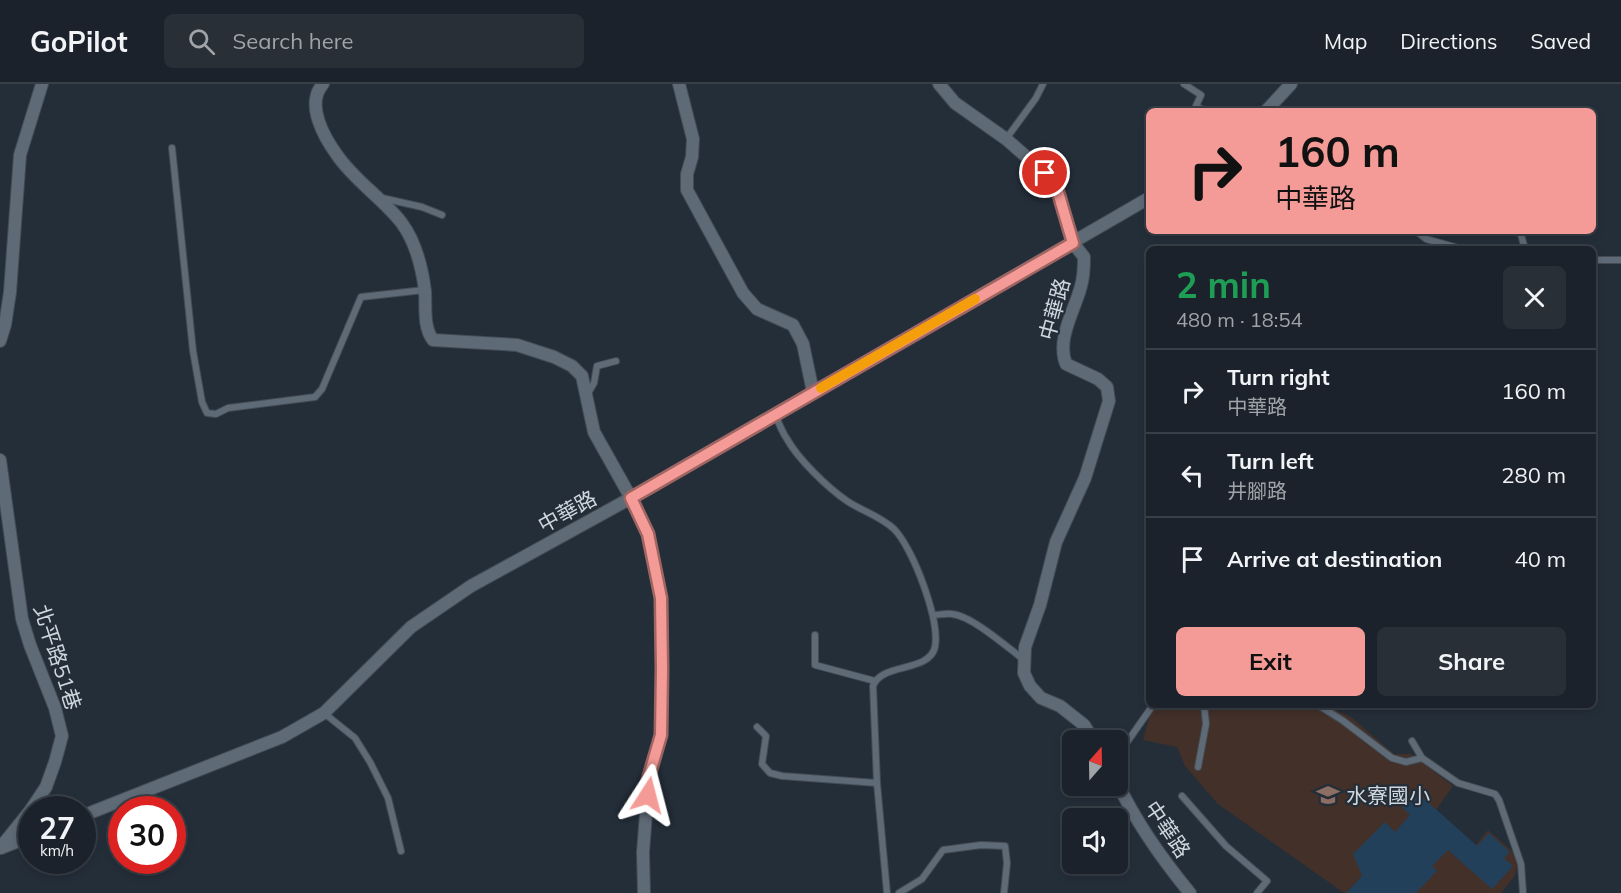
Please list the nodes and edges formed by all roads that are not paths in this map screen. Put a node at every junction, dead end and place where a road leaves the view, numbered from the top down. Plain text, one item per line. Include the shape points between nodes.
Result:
1 (42, 84) edge
2 (323, 84) edge
3 (679, 84) edge
4 (939, 84) edge
5 (1043, 84) edge
6 (1184, 84) edge
7 (1291, 84) edge
8 (1200, 108) edge
9 (1269, 108) edge
10 (1006, 139) junction
11 (172, 148) dead end
12 (376, 196) junction
13 (1146, 200) edge
14 (442, 215) dead end
15 (1420, 234) edge
16 (1073, 243) junction
17 (1451, 246) edge
18 (1596, 260) edge
19 (1621, 260) edge
20 (425, 290) junction
21 (0, 341) edge
22 (616, 361) dead end
23 (813, 392) junction
24 (586, 397) junction
25 (775, 415) junction
26 (0, 461) edge
27 (631, 498) junction
28 (933, 615) junction
29 (814, 634) dead end
30 (1023, 660) junction
31 (875, 681) junction
32 (1151, 708) edge
33 (1204, 708) edge
34 (1323, 708) edge
35 (324, 713) junction
36 (757, 727) dead end
37 (1087, 730) edge
38 (1412, 741) dead end
39 (1128, 742) edge
40 (1422, 758) junction
41 (1198, 767) dead end
42 (877, 783) junction
43 (1124, 796) edge
44 (1182, 796) dead end
45 (96, 810) edge
46 (18, 841) edge
47 (0, 848) edge
48 (401, 850) dead end
49 (644, 893) edge
50 (887, 893) edge
51 (899, 893) edge
52 (1004, 893) edge
53 (1190, 893) edge
54 (1257, 893) edge
55 (1523, 893) edge

1 - 21 street via 20,155 10,292
2 - 12 street via 318,90 315,110 322,127 338,156
3 - 23 street via 693,139 687,190 743,293 757,309 793,325 803,344
4 - 10 street via 955,102
5 - 10 lane
6 - 8 lane via 1201,95 1196,106
7 - 9 street
10 - 16 street via 1045,173 1058,192
11 - 20 lane via 193,351 207,413 315,397 322,389 361,297
12 - 14 lane
12 - 20 street via 402,223 419,256
13 - 16 street
15 - 17 lane
16 - 23 street, 中華路
16 - 30 street, 中華路 via 1084,257 1084,271 1062,353 1066,364 1107,387 1109,401 1085,478 1056,542
18 - 19 lane
20 - 24 street via 428,333 433,340 517,345 554,357 582,376
22 - 24 lane via 597,366
23 - 25 street, 中華路
24 - 27 street via 594,432
25 - 27 street, 中華路
25 - 28 lane via 788,441 825,483 895,531 920,574
26 - 47 street, 北平路51巷 via 22,619 62,736 46,787
27 - 35 street, 中華路 via 471,586 428,615
27 - 49 street via 648,534 661,598 661,735 649,776
28 - 30 lane via 964,617
28 - 31 lane via 932,656 885,673
29 - 31 lane via 815,665
30 - 37 street via 1030,686
31 - 42 lane
32 - 39 lane
33 - 41 lane via 1206,724
34 - 40 lane via 1392,758 1406,762
35 - 45 street via 282,737
35 - 48 lane via 356,738 370,762 388,798
36 - 42 lane via 766,736 762,764 770,773
38 - 40 lane
40 - 55 lane via 1458,783 1495,794 1521,864
42 - 50 lane
43 - 53 street, 中華路 via 1134,817
44 - 54 lane via 1226,846 1266,881
46 - 47 street, 北平路51巷
51 - 52 lane via 922,879 943,850 981,845 1005,846

